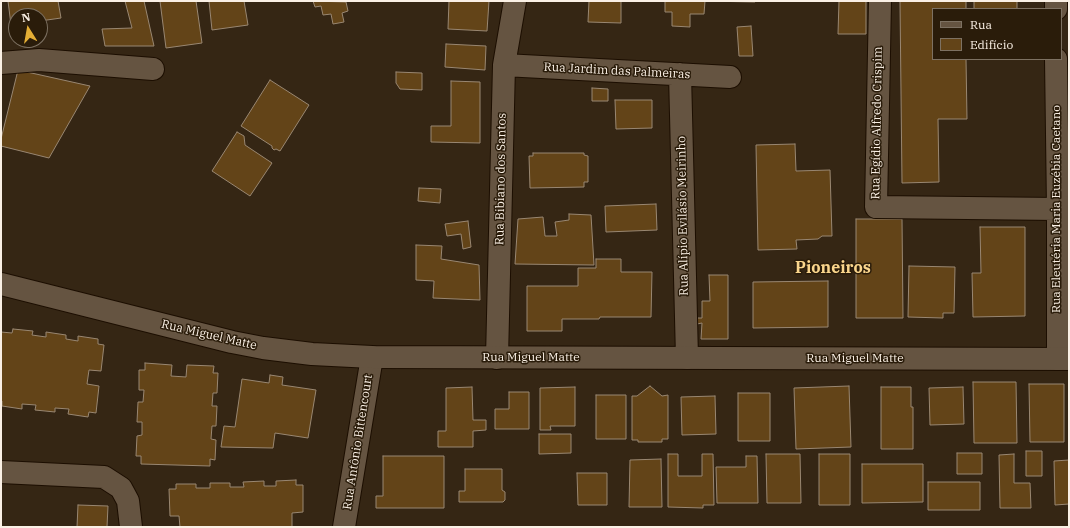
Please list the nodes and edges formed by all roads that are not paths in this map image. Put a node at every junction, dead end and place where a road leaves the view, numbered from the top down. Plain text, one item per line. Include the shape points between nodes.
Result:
1 (515, 1) edge
2 (880, 1) edge
3 (1056, 60) edge
4 (1, 63) edge
5 (504, 65) junction
6 (153, 69) dead end
7 (680, 74) junction
8 (730, 77) dead end
9 (1058, 209) junction
10 (1, 284) edge
11 (372, 357) junction
12 (497, 358) junction
13 (687, 358) junction
14 (1063, 359) edge
15 (1, 472) edge
16 (131, 527) edge
17 (344, 527) edge

1 - 5 street, Rua Bibiano dos Santos
2 - 9 street, Rua Egídio Alfredo Crispim via 876,207
3 - 9 street, Rua Eleutéria Maria Euzébia Caetano
4 - 6 street via 39,60
5 - 7 street, Rua Jardim das Palmeiras
5 - 12 street, Rua Bibiano dos Santos
7 - 8 street, Rua Jardim das Palmeiras
7 - 13 street, Rua Alípio Evilásio Meirinho
9 - 14 street, Rua Eleutéria Maria Euzébia Caetano
10 - 11 street, Rua Miguel Matte via 232,342 312,354
11 - 12 street, Rua Miguel Matte
11 - 17 street, Rua Antônio Bittencourt
12 - 13 street, Rua Miguel Matte
13 - 14 street, Rua Miguel Matte
15 - 16 street via 104,477 121,488 128,501

